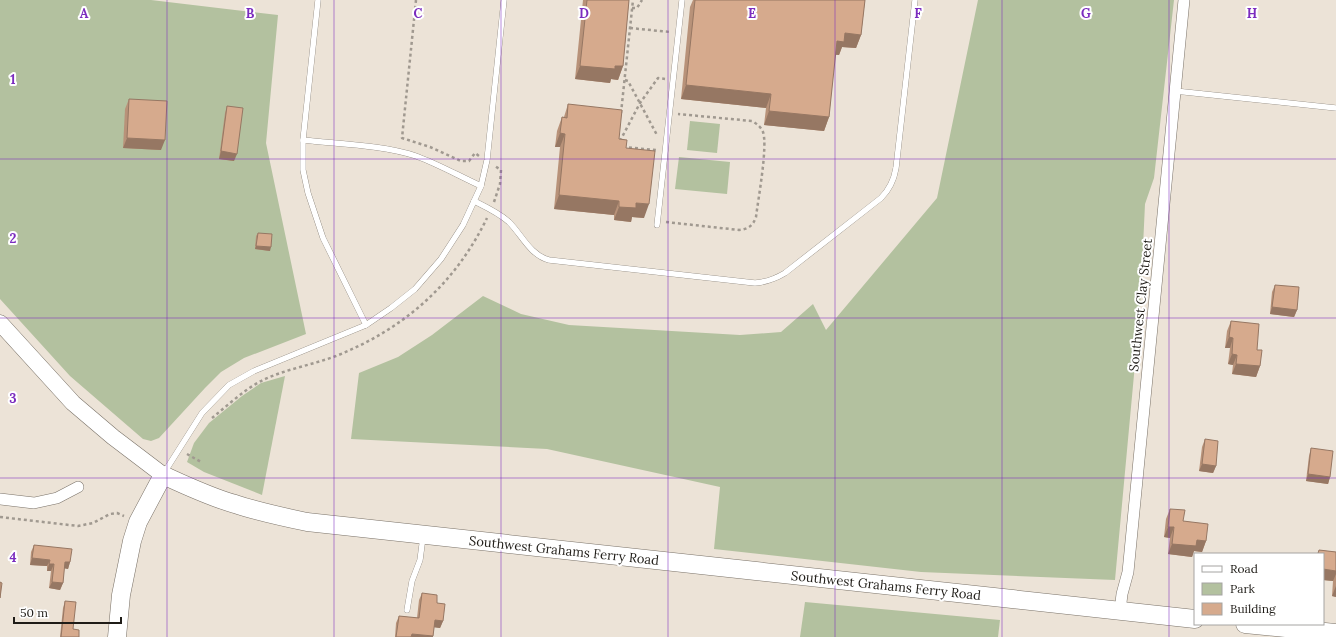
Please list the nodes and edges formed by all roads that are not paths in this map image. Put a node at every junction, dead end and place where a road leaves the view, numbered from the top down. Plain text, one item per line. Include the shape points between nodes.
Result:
1 (318, 0) edge
2 (504, 0) edge
3 (682, 0) edge
4 (914, 0) edge
5 (1184, 0) edge
6 (1175, 91) junction
7 (1336, 108) edge
8 (303, 140) junction
9 (480, 186) junction
10 (474, 201) junction
11 (657, 223) road end
12 (0, 323) edge
13 (366, 325) junction
14 (163, 475) junction
15 (78, 487) dead end
16 (0, 499) edge
17 (424, 535) junction
18 (407, 610) dead end
19 (1120, 611) junction
20 (1194, 619) edge
21 (1255, 625) edge
22 (1336, 633) edge
23 (117, 637) edge

1 - 8 lane
2 - 9 lane via 487,160
3 - 11 lane
4 - 10 lane via 894,180 881,198 785,273 775,278 755,283 541,258 510,223
5 - 6 street, Southwest Clay Street
6 - 7 lane
6 - 19 street, Southwest Clay Street via 1128,572
8 - 9 lane via 397,151 431,162
8 - 13 lane via 304,170 315,215 323,238
9 - 10 lane
10 - 13 lane via 453,241 415,289
12 - 14 main road, Southwest Grahams Ferry Road via 73,403
13 - 14 lane via 254,371 229,385 202,413
14 - 17 main road, Southwest Grahams Ferry Road via 208,495 268,514 307,522
14 - 23 main road via 138,522 124,578
15 - 16 street via 57,498 34,502
17 - 18 lane
17 - 19 main road, Southwest Grahams Ferry Road
19 - 20 main road, Southwest Grahams Ferry Road
21 - 22 main road

